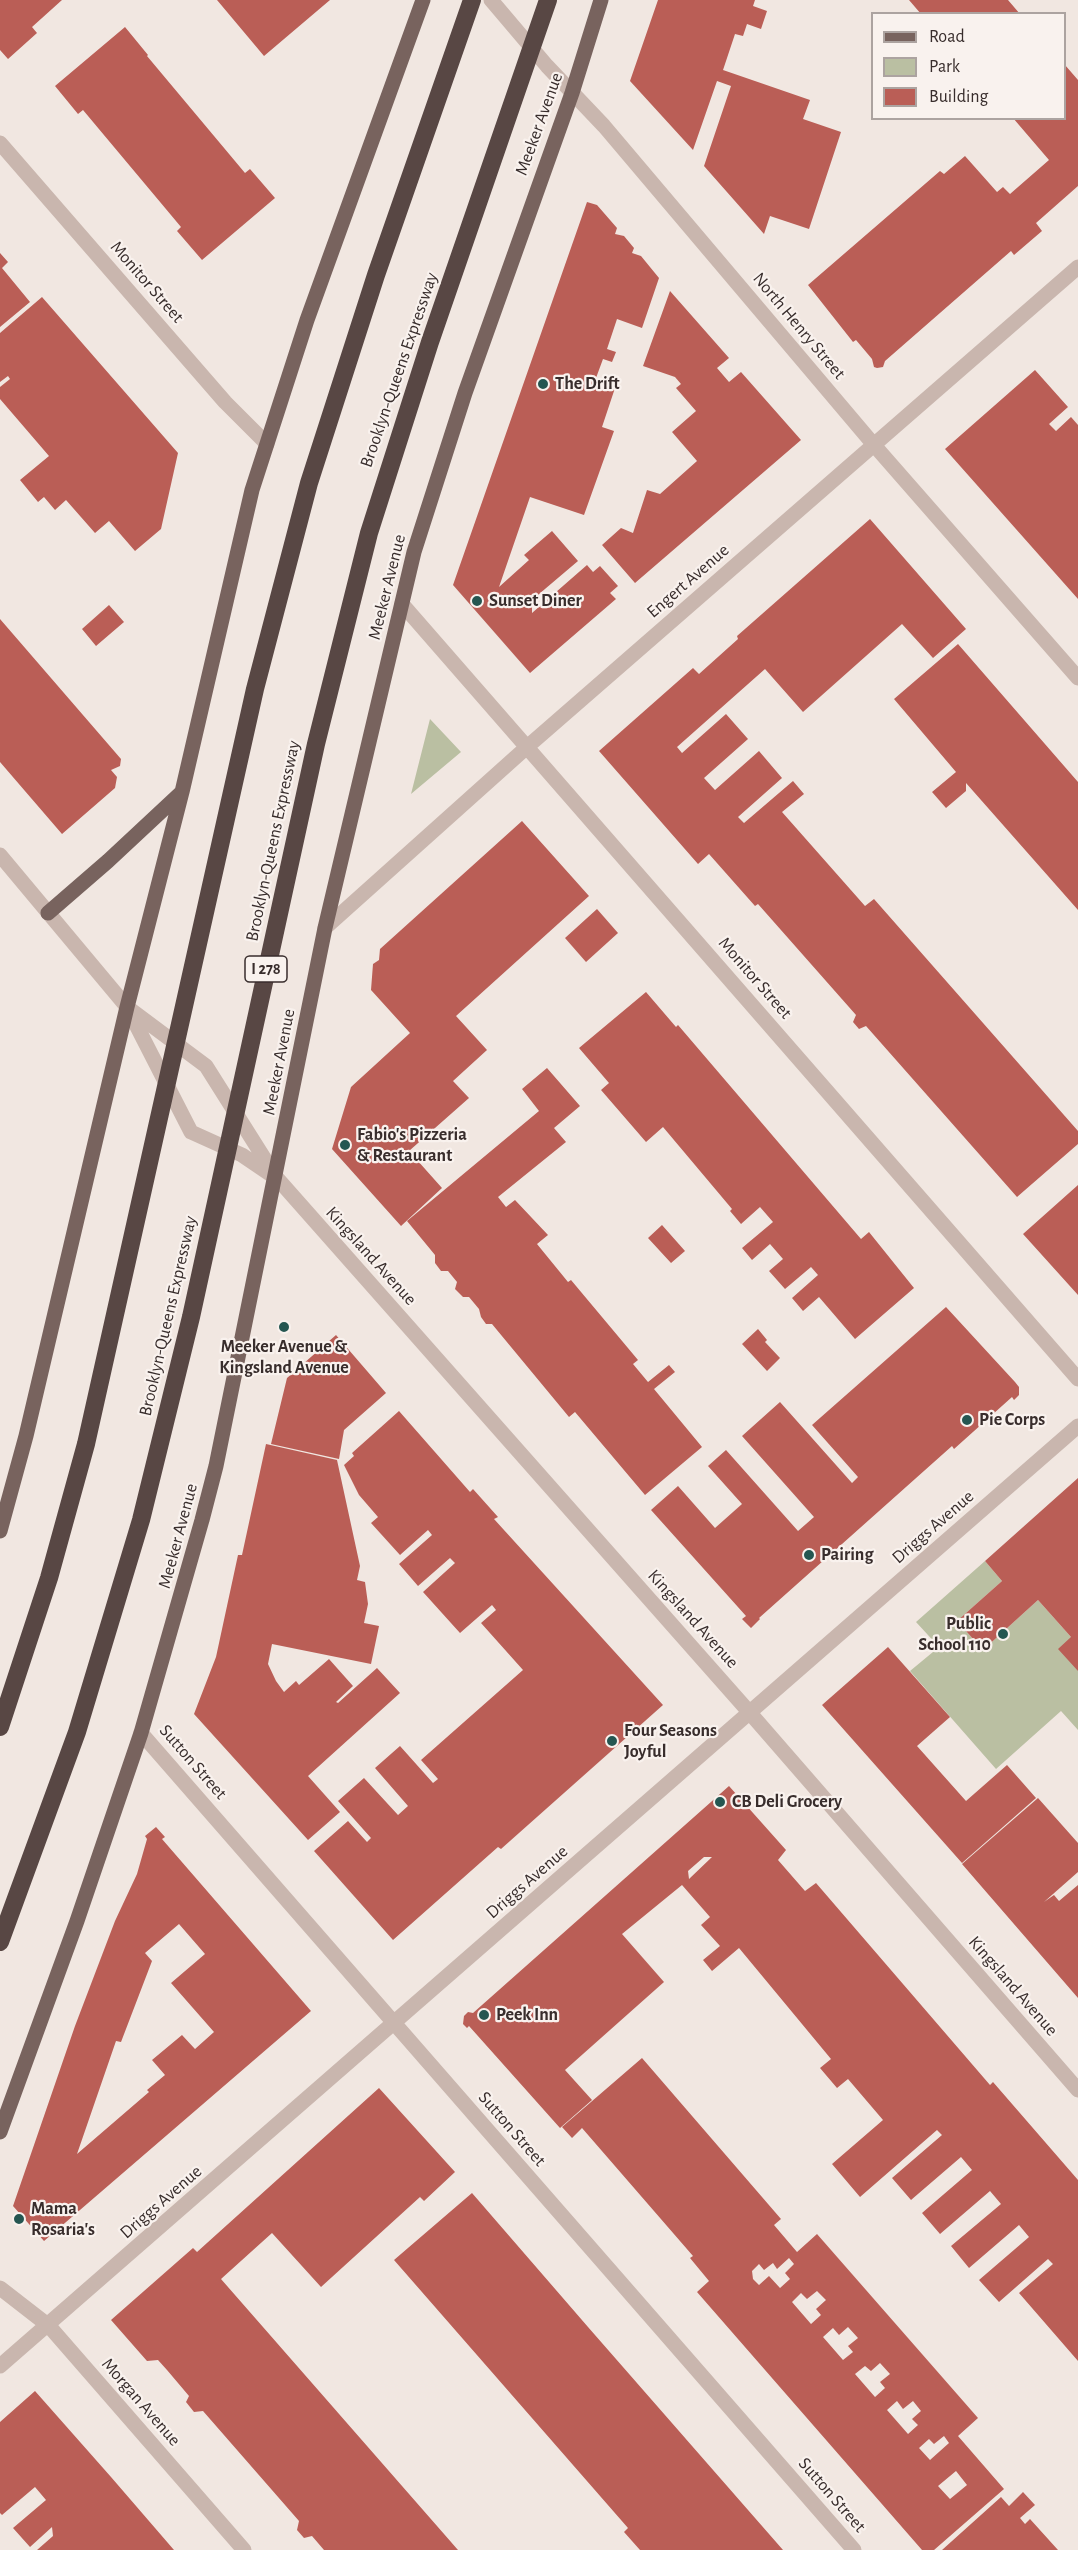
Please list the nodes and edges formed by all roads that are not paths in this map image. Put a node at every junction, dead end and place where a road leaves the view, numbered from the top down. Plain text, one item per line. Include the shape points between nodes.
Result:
1 (423, 0) edge
2 (472, 0) edge
3 (491, 0) edge
4 (548, 0) edge
5 (601, 0) edge
6 (572, 93) junction
7 (0, 143) edge
8 (1078, 267) edge
9 (267, 444) junction
10 (874, 445) junction
11 (402, 604) junction
12 (1078, 678) edge
13 (527, 747) junction
14 (182, 792) junction
15 (0, 855) edge
16 (48, 913) junction
17 (325, 928) junction
18 (127, 1006) junction
19 (276, 1177) junction
20 (1078, 1378) edge
21 (1078, 1426) edge
22 (0, 1531) edge
23 (750, 1713) junction
24 (0, 1727) edge
25 (141, 1733) junction
26 (0, 1942) edge
27 (394, 2024) junction
28 (1078, 2090) edge
29 (0, 2132) edge
30 (0, 2288) edge
31 (49, 2326) junction
32 (0, 2366) edge
33 (244, 2550) edge
34 (854, 2550) edge

1 - 9 main road via 307,320
2 - 24 highway via 372,285 309,483 255,689 86,1444 49,1578
3 - 6 street, North Henry Street
4 - 26 highway, Brooklyn-Queens Expressway / I 278 via 369,533 316,744 191,1317 141,1520 77,1732
5 - 6 main road, Meeker Avenue
6 - 10 street, North Henry Street
6 - 11 main road, Meeker Avenue via 430,498
7 - 9 street, Monitor Street via 225,402
8 - 10 street, Engert Avenue
9 - 14 main road via 241,533
10 - 12 street, North Henry Street
10 - 13 street, Engert Avenue
11 - 13 street, Monitor Street
11 - 17 main road, Meeker Avenue
13 - 17 street, Engert Avenue
13 - 20 street, Monitor Street
14 - 16 main road
14 - 18 main road
15 - 16 street, Kingsland Avenue
16 - 18 street, Kingsland Avenue
17 - 19 main road, Meeker Avenue
18 - 19 street, Kingsland Avenue via 206,1066
18 - 19 street, Kingsland Avenue via 191,1132 242,1155
18 - 22 main road
19 - 23 street, Kingsland Avenue
19 - 25 main road, Meeker Avenue via 216,1466
21 - 23 street, Driggs Avenue
23 - 27 street, Driggs Avenue
23 - 28 street, Kingsland Avenue
25 - 27 street, Sutton Street
25 - 29 main road, Meeker Avenue
27 - 31 street, Driggs Avenue
27 - 34 street, Sutton Street
30 - 31 street, Morgan Avenue
31 - 32 street, Driggs Avenue
31 - 33 street, Morgan Avenue

